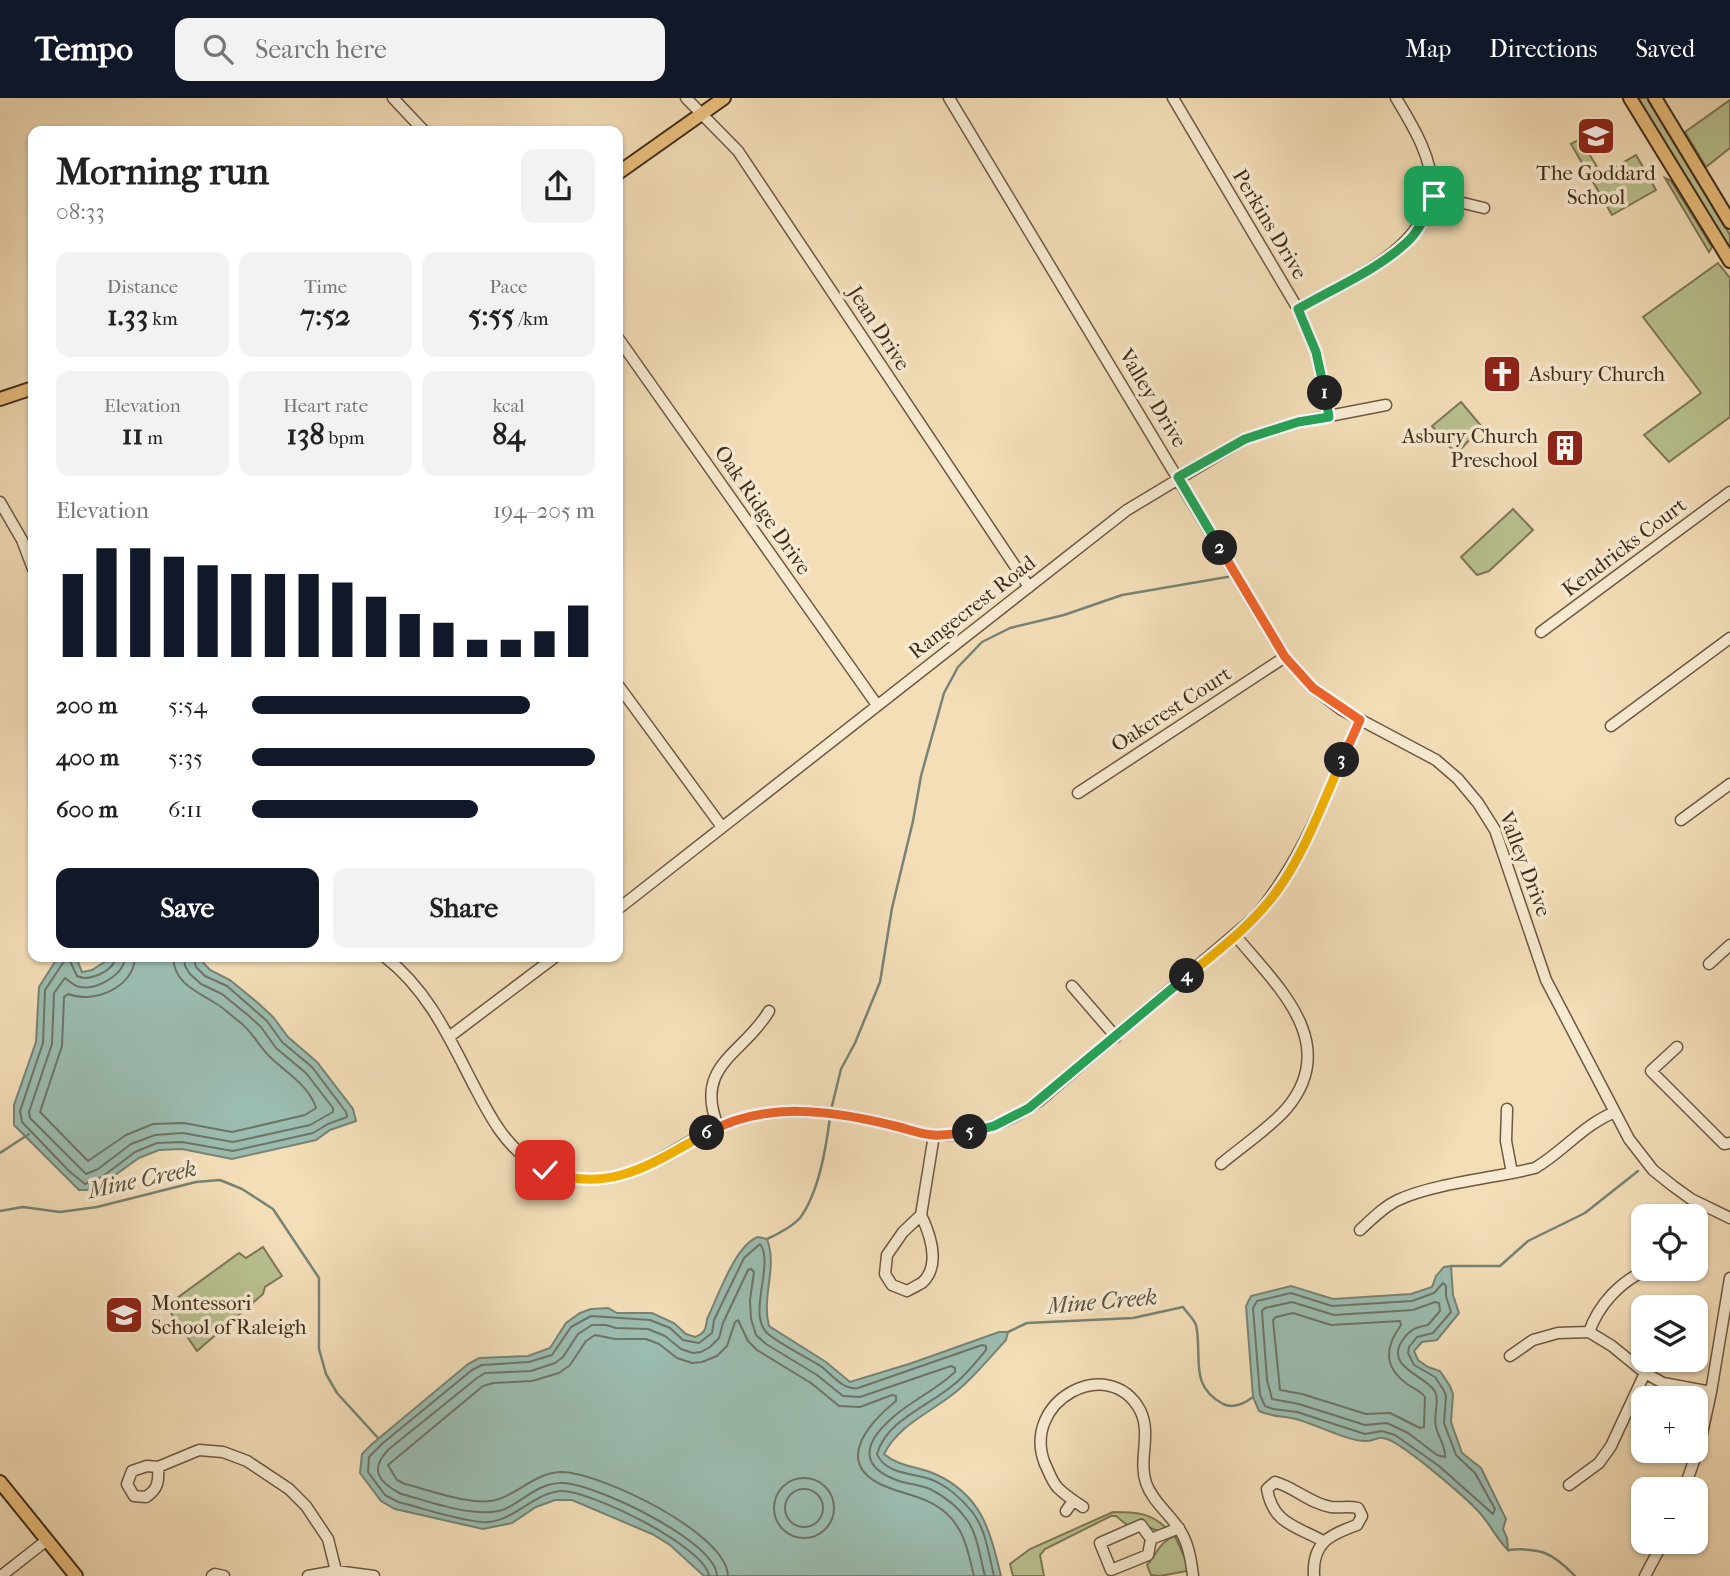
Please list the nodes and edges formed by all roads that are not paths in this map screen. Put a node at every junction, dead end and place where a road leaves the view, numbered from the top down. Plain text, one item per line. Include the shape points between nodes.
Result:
1 (393, 98) edge
2 (686, 98) edge
3 (724, 98) edge
4 (949, 98) edge
5 (1173, 98) edge
6 (1396, 98) edge
7 (1630, 98) edge
8 (1655, 98) edge
9 (702, 114) junction
10 (419, 126) edge
11 (623, 169) edge
12 (1434, 196) junction
13 (1484, 208) dead end
14 (1730, 222) edge
15 (1730, 261) edge
16 (1298, 309) junction
17 (623, 345) edge
18 (28, 390) edge
19 (0, 399) edge
20 (1386, 405) dead end
21 (1329, 417) junction
22 (1178, 477) junction
23 (1730, 492) edge
24 (0, 502) edge
25 (28, 556) edge
26 (1029, 587) junction
27 (1541, 632) dead end
28 (1730, 638) edge
29 (1285, 657) junction
30 (623, 692) edge
31 (877, 705) junction
32 (1360, 720) junction
33 (1611, 726) dead end
34 (1730, 784) edge
35 (1077, 793) dead end
36 (1681, 820) dead end
37 (722, 827) junction
38 (623, 905) edge
39 (1235, 936) junction
40 (1730, 945) edge
41 (391, 962) edge
42 (548, 962) edge
43 (1709, 964) dead end
44 (1072, 986) dead end
45 (769, 1011) dead end
46 (449, 1037) junction
47 (1116, 1037) junction
48 (1677, 1047) dead end
49 (1507, 1109) dead end
50 (1615, 1112) junction
51 (719, 1126) junction
52 (934, 1135) junction
53 (1730, 1143) edge
54 (1221, 1164) dead end
55 (1512, 1174) junction
56 (921, 1215) junction
57 (1730, 1219) edge
58 (1360, 1230) dead end
59 (1631, 1277) edge
60 (1730, 1278) edge
61 (1726, 1322) edge
62 (1589, 1332) junction
63 (1510, 1356) dead end
64 (1645, 1373) junction
65 (1711, 1392) junction
66 (158, 1467) dead end
67 (1688, 1477) edge
68 (0, 1482) edge
69 (1569, 1485) dead end
70 (1073, 1501) junction
71 (1083, 1507) dead end
72 (1066, 1511) dead end
73 (1179, 1528) junction
74 (1151, 1539) junction
75 (47, 1540) junction
76 (1324, 1541) junction
77 (1657, 1554) edge
78 (336, 1571) junction
79 (1, 1576) edge
80 (76, 1576) edge
81 (212, 1576) edge
82 (224, 1576) edge
83 (308, 1576) edge
84 (374, 1576) edge
85 (1191, 1576) edge
86 (1314, 1576) edge
87 (1645, 1576) edge

1 - 10 street
2 - 9 street, Jean Drive
3 - 9 main road
4 - 22 street, Valley Drive
5 - 16 street, Perkins Drive
6 - 12 street via 1424,147
7 - 15 main road
8 - 14 main road
9 - 11 main road
9 - 26 street, Jean Drive via 743,159
12 - 13 street
12 - 16 street via 1407,242
16 - 21 street, Perkins Drive via 1316,352
17 - 31 street, Oak Ridge Drive
18 - 19 main road
20 - 21 street, Rangecrest Road
21 - 22 street, Rangecrest Road via 1245,439
22 - 26 street, Rangecrest Road via 1127,510
22 - 29 street, Valley Drive
23 - 27 street, Kendricks Court
24 - 25 street
26 - 31 street, Rangecrest Road
28 - 33 street
29 - 32 street, Valley Drive via 1313,688
29 - 35 street, Oakcrest Court
30 - 37 street
31 - 37 street, Rangecrest Road
32 - 39 street via 1293,865 1277,891
32 - 50 street, Valley Drive via 1436,760 1478,803 1495,830 1546,980
34 - 36 street
37 - 38 street, Rangecrest Road
39 - 47 street
39 - 54 street via 1299,1015 1307,1057 1305,1073 1287,1108
40 - 43 street
41 - 46 street via 411,980
42 - 46 street
44 - 47 street
45 - 51 street via 760,1027 724,1060 714,1079 713,1108
46 - 51 street via 494,1125 532,1163 569,1178 623,1177
47 - 52 street via 1016,1116 971,1132
48 - 53 street via 1651,1071 1724,1144
49 - 55 street
50 - 55 street via 1581,1131 1550,1159
50 - 57 street, Valley Drive via 1653,1170 1691,1199
51 - 52 street via 747,1117 820,1111
52 - 56 street
55 - 58 street via 1398,1201
56 - 56 street via 887,1255 885,1274 892,1285 907,1291 924,1281 932,1265 933,1247
59 - 62 street via 1597,1313
60 - 61 street
61 - 65 street
62 - 63 street via 1533,1340
62 - 64 street
64 - 65 street via 1663,1382
64 - 69 street via 1611,1446 1599,1463
65 - 67 street
66 - 78 street via 199,1450 247,1461 306,1506 328,1539
68 - 75 main road
70 - 71 street
70 - 72 street
70 - 73 street via 1055,1486 1041,1454 1045,1420 1066,1394 1092,1385 1112,1386 1133,1399 1143,1418 1147,1486
73 - 74 street
73 - 85 street via 1189,1548
74 - 74 street via 1141,1525 1100,1543 1111,1570 1148,1555
75 - 79 street
75 - 80 main road
76 - 76 street via 1284,1522 1270,1505 1267,1489 1275,1482 1331,1507 1358,1508 1362,1516 1357,1525
76 - 86 street via 1315,1555
77 - 87 street
78 - 83 street
78 - 84 street
81 - 82 street

